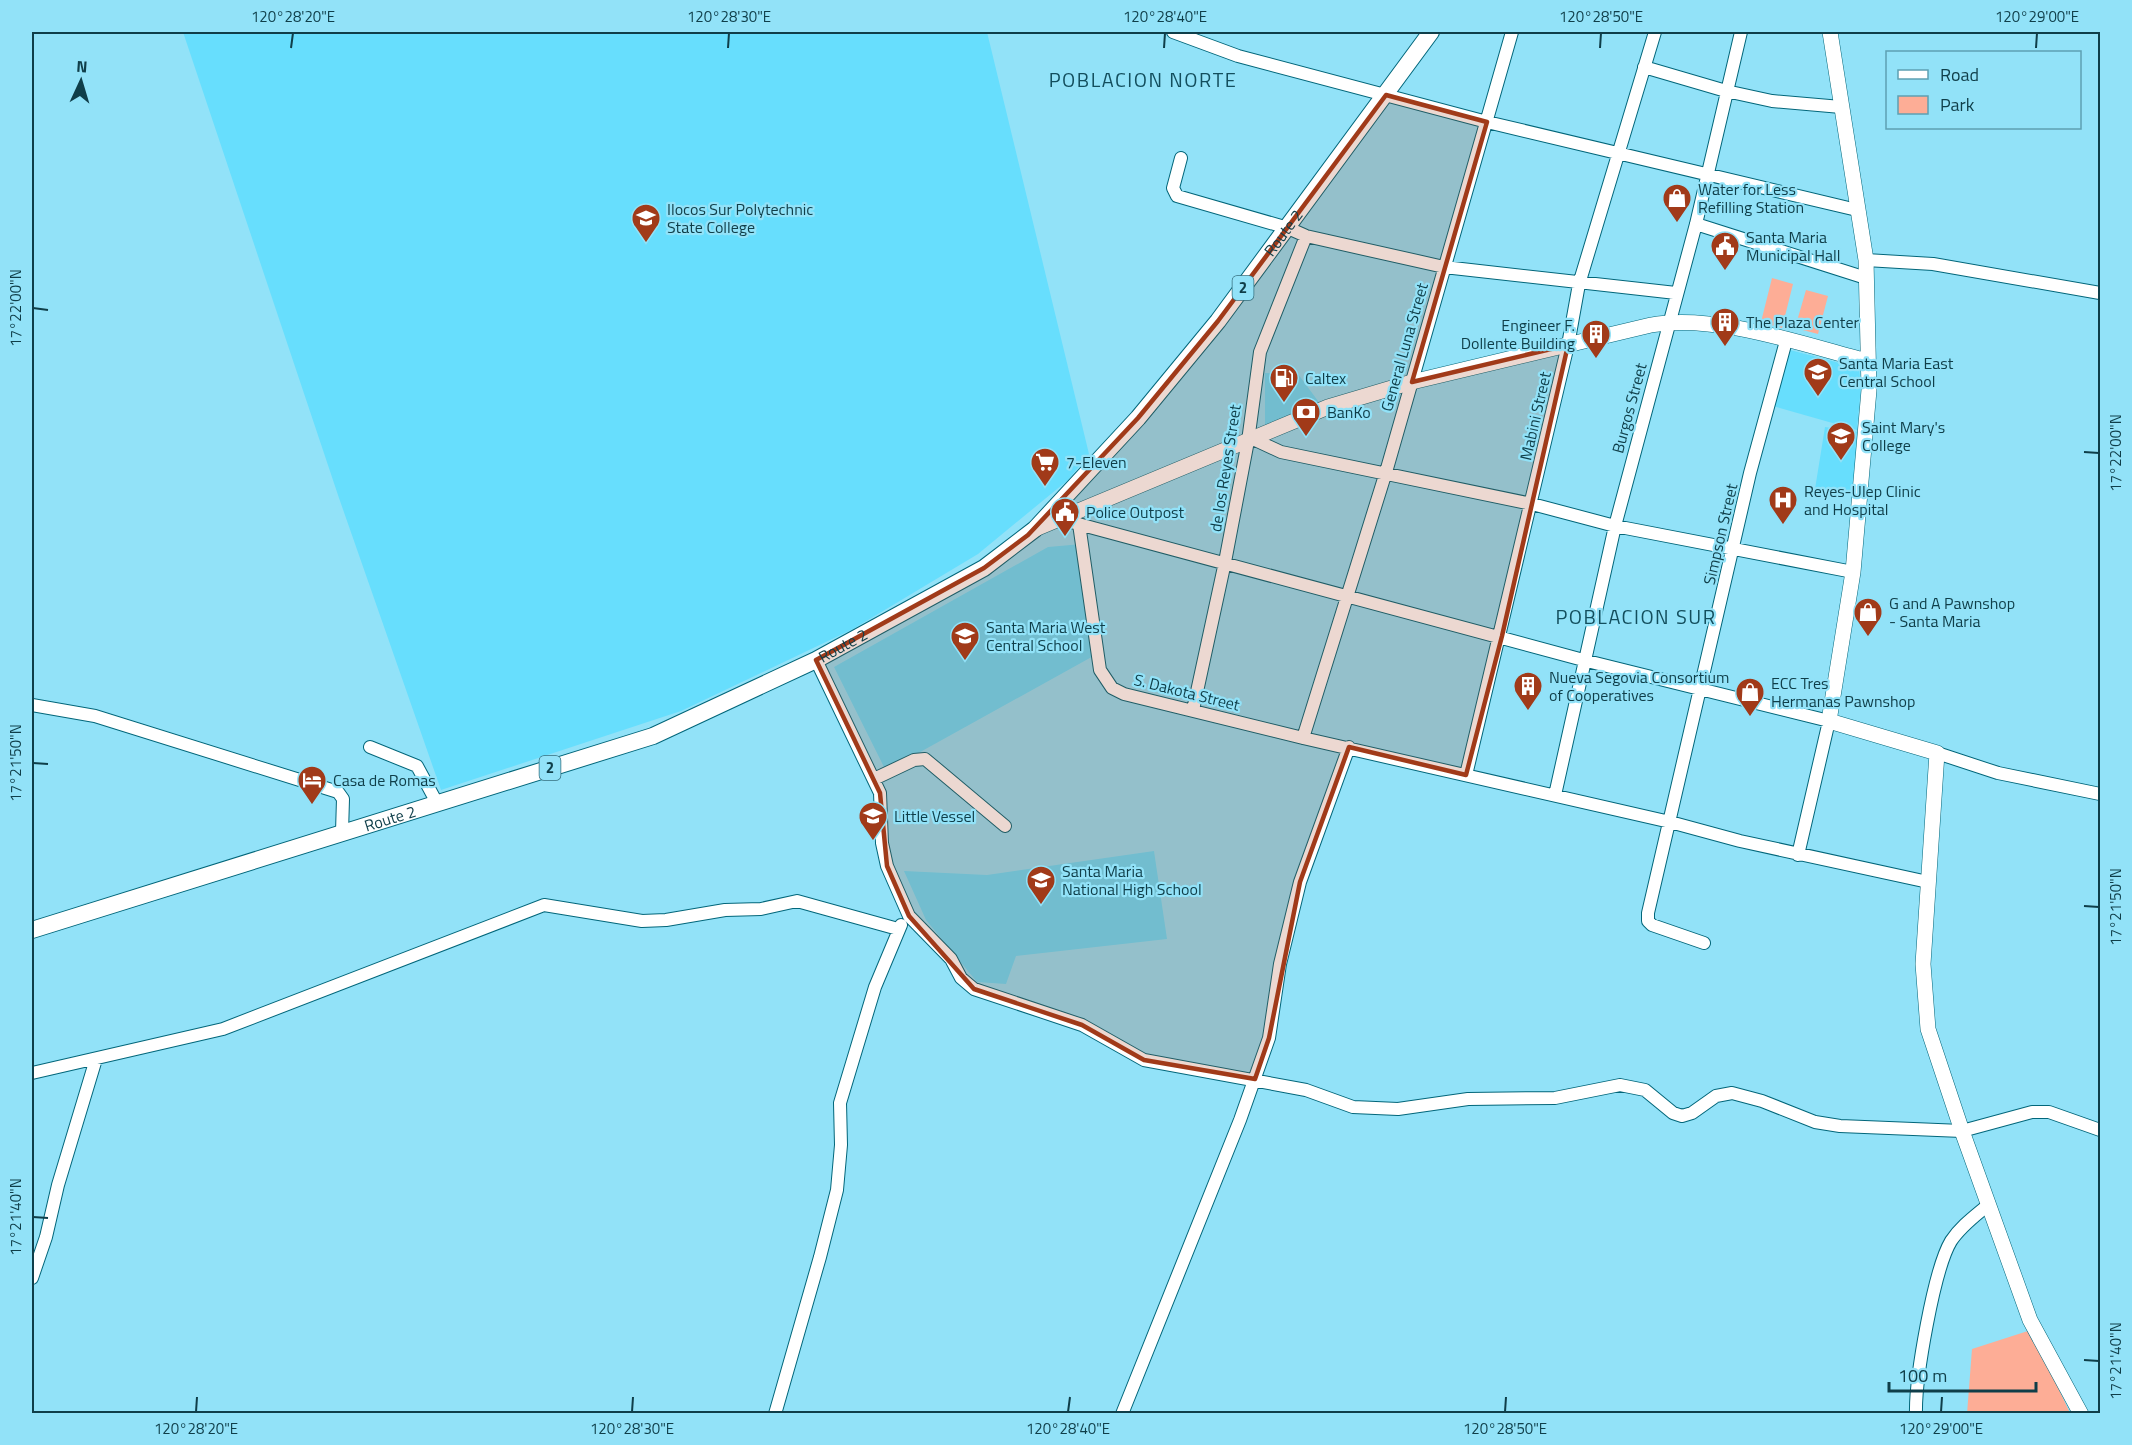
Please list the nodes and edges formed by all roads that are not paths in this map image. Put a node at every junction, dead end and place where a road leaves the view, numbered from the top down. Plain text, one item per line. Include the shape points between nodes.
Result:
1 (1173, 32) edge
2 (1431, 32) edge
3 (1512, 32) edge
4 (1654, 32) edge
5 (1741, 32) edge
6 (1830, 32) edge
7 (1644, 67) junction
8 (1726, 91) junction
9 (1386, 95) junction
10 (1841, 106) junction
11 (1487, 122) junction
12 (1619, 154) junction
13 (1181, 158) dead end
14 (1706, 175) junction
15 (1857, 210) junction
16 (1696, 224) junction
17 (1288, 228) junction
18 (1306, 236) junction
19 (1866, 260) junction
20 (1444, 267) junction
21 (1866, 278) junction
22 (1579, 284) junction
23 (1676, 293) junction
24 (2100, 293) edge
25 (1669, 321) junction
26 (1786, 341) junction
27 (1569, 345) junction
28 (1868, 361) junction
29 (1412, 382) junction
30 (1250, 440) junction
31 (1386, 472) junction
32 (1532, 504) junction
33 (1061, 520) junction
34 (1079, 524) junction
35 (1615, 526) junction
36 (1035, 529) junction
37 (1733, 549) junction
38 (1225, 562) junction
39 (1853, 572) junction
40 (1346, 595) junction
41 (1502, 636) junction
42 (816, 660) junction
43 (1587, 661) junction
44 (1701, 690) junction
45 (32, 705) edge
46 (1193, 710) junction
47 (1829, 722) junction
48 (1303, 738) junction
49 (370, 747) dead end
50 (1349, 747) junction
51 (1937, 753) junction
52 (1467, 775) junction
53 (874, 779) junction
54 (2100, 794) edge
55 (1555, 795) junction
56 (437, 803) junction
57 (1670, 822) junction
58 (1005, 826) dead end
59 (342, 832) junction
60 (1798, 855) junction
61 (1928, 882) junction
62 (909, 916) junction
63 (897, 929) junction
64 (32, 930) edge
65 (1704, 944) dead end
66 (96, 1059) junction
67 (32, 1073) edge
68 (1253, 1084) junction
69 (2100, 1130) edge
70 (1962, 1131) junction
71 (1988, 1206) junction
72 (32, 1278) edge
73 (775, 1413) edge
74 (1122, 1413) edge
75 (1916, 1413) edge
76 (2081, 1413) edge

1 - 9 street via 1238,56
2 - 9 highway, Route 2 / 2
3 - 11 street, General Luna Street
4 - 7 street, Mabini Street
5 - 8 street, Burgos Street
6 - 10 main road
7 - 8 street
7 - 12 street, Mabini Street
8 - 10 street via 1772,101
8 - 14 street, Burgos Street
9 - 11 street
9 - 17 highway, Route 2 / 2
10 - 15 main road
11 - 12 street
11 - 20 street, General Luna Street
12 - 14 street
12 - 22 street, Mabini Street
13 - 17 street via 1173,188 1177,196
14 - 15 street
14 - 16 street, Burgos Street
15 - 19 main road
16 - 21 street
16 - 23 street, Burgos Street
17 - 18 street
17 - 36 highway, Route 2 / 2 via 1138,418
18 - 20 street
18 - 30 street, de los Reyes Street via 1260,352
19 - 21 main road
19 - 24 street via 1933,264
20 - 22 street
20 - 29 street, General Luna Street
21 - 28 main road
22 - 23 street
22 - 27 street, Mabini Street
23 - 25 street, Burgos Street
25 - 26 main road via 1731,327
25 - 27 main road
25 - 35 street, Burgos Street
26 - 28 main road
26 - 37 street, Simpson Street
27 - 29 main road
27 - 32 street, Mabini Street
28 - 39 main road via 1868,422
29 - 30 main road via 1328,407
29 - 31 street, General Luna Street
30 - 31 street via 1281,452
30 - 33 main road
30 - 38 street, de los Reyes Street
31 - 32 street
31 - 40 street, General Luna Street
32 - 35 street
32 - 41 street, Mabini Street
33 - 34 street
33 - 36 main road
34 - 38 street
34 - 46 street, S. Dakota Street via 1099,660 1106,681 1124,694
35 - 37 street
35 - 43 street, Burgos Street
36 - 42 highway, Route 2 / 2 via 984,567
37 - 39 street
37 - 44 street, Simpson Street
38 - 40 street
38 - 46 street, de los Reyes Street
39 - 47 main road
40 - 41 street
40 - 48 street, General Luna Street
41 - 43 street
41 - 52 street, Mabini Street
42 - 53 street
42 - 56 highway, Route 2 / 2 via 653,736
43 - 44 street
43 - 55 street, Burgos Street
44 - 47 street
44 - 57 street, Simpson Street
45 - 59 street via 95,716 338,792 343,799
46 - 48 street, S. Dakota Street
47 - 51 main road
47 - 60 street
48 - 50 street, S. Dakota Street
49 - 56 street via 417,766
50 - 52 street, S. Dakota Street
50 - 68 street via 1300,882 1280,964 1269,1038
51 - 54 street via 1998,774
51 - 61 main road
52 - 55 street, S. Dakota Street
53 - 58 street via 914,760 925,759
53 - 62 street via 880,793 887,866
55 - 57 street, S. Dakota Street
56 - 59 highway, Route 2 / 2
57 - 60 street, S. Dakota Street
57 - 65 street, Simpson Street via 1648,921
59 - 64 highway, Route 2 / 2
60 - 61 street, S. Dakota Street
61 - 70 main road via 1923,964 1928,1029
62 - 63 street
62 - 68 street via 974,989 1082,1025 1144,1059
63 - 66 street via 797,901 761,909 642,921 544,904 223,1029
63 - 73 street via 871,998 840,1103 837,1190
66 - 67 street
66 - 72 street
68 - 70 street via 1306,1090 1353,1107 1374,1110 1468,1099 1556,1098 1620,1085 1645,1090 1682,1116 1716,1096 1732,1093 1823,1123
68 - 74 street
69 - 70 street via 2049,1112 2032,1112
70 - 71 main road
71 - 75 street via 1961,1228 1943,1257 1925,1342
71 - 76 main road via 2030,1320

